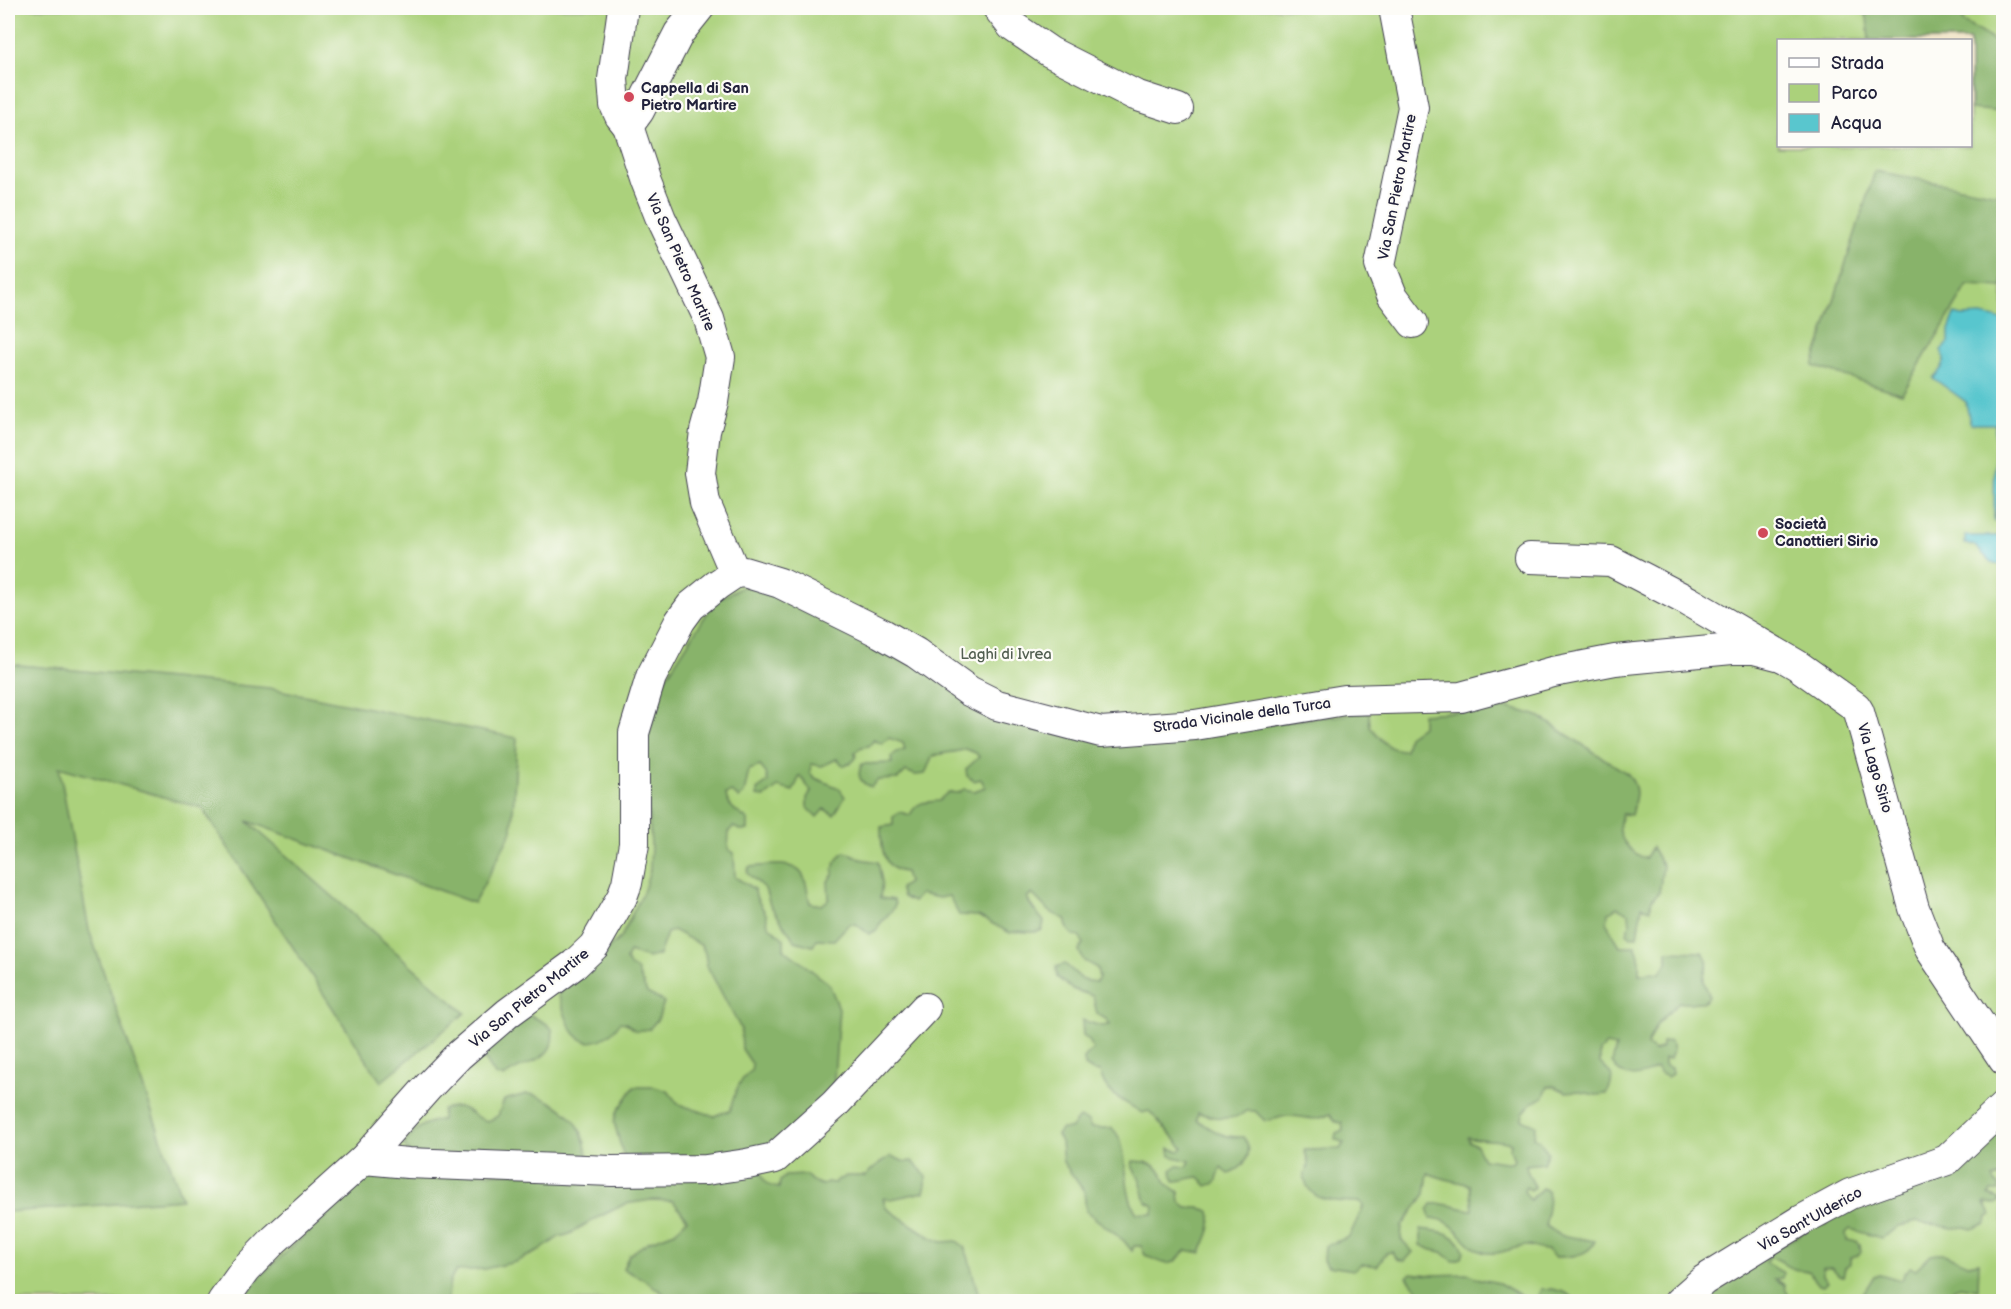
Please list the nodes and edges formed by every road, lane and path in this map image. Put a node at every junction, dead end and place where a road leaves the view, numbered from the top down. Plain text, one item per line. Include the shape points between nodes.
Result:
1 (623, 8) edge
2 (699, 8) edge
3 (998, 8) edge
4 (1394, 8) edge
5 (1178, 109) dead end
6 (628, 126) junction
7 (1413, 323) dead end
8 (1530, 558) dead end
9 (735, 573) junction
10 (1782, 656) junction
11 (926, 1008) dead end
12 (2004, 1060) edge
13 (2004, 1106) edge
14 (364, 1160) junction
15 (222, 1302) edge
16 (1679, 1302) edge

1 - 6 street, Via San Pietro Martire via 613,89 615,105
2 - 6 street via 679,33
3 - 5 street via 1012,26 1050,52 1135,95
4 - 7 street, Via San Pietro Martire via 1413,107 1380,265 1392,295
6 - 9 street, Via San Pietro Martire via 661,219 709,319 720,357 700,473 705,503
8 - 10 street, Via Lago Sirio via 1611,561
9 - 10 street, Strada Vicinale della Turca via 780,583 872,629 997,705 1101,732 1195,725 1345,700 1461,697 1615,660 1732,649 1754,649
9 - 14 street, Via San Pietro Martire via 691,606 651,677 634,734 634,844 627,883 594,946 458,1056
10 - 12 street, Via Lago Sirio via 1859,712 1914,908 1930,949
11 - 14 street via 834,1105 775,1158 706,1170 612,1171
13 - 16 street, Via Sant'Ulderico via 1947,1160 1850,1194 1704,1280
14 - 15 street, Via San Pietro Martire via 274,1240

